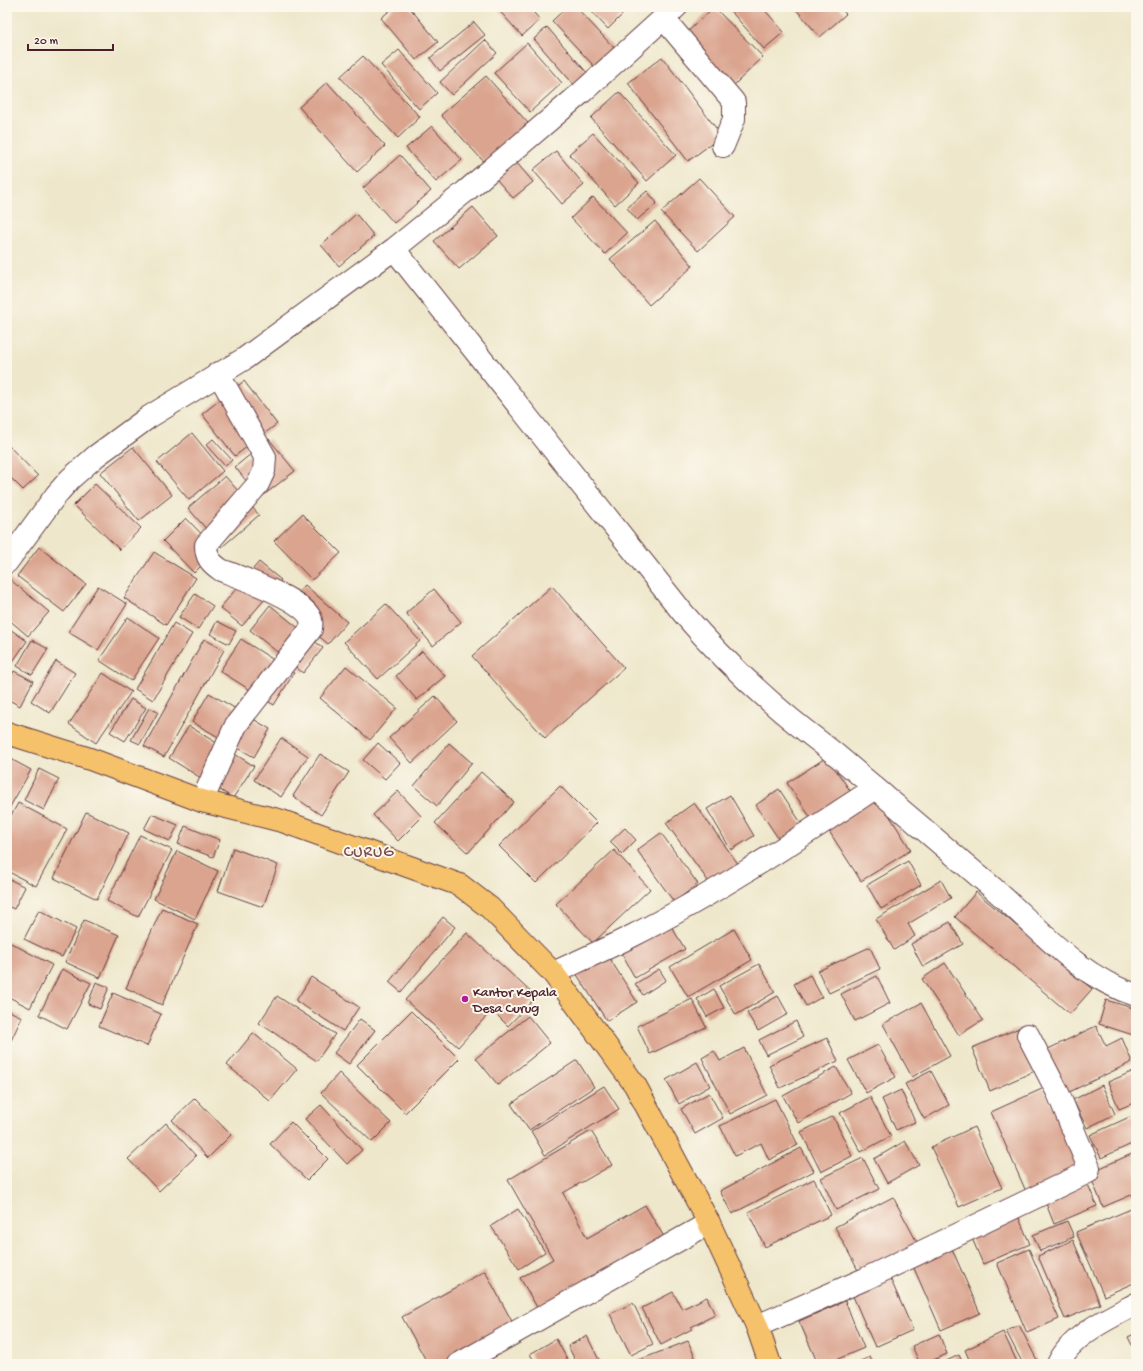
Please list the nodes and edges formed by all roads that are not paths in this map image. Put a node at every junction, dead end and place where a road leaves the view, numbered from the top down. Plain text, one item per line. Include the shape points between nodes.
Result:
1 (670, 13) edge
2 (723, 146) dead end
3 (394, 249) junction
4 (218, 373) junction
5 (7, 562) edge
6 (7, 733) edge
7 (875, 788) junction
8 (202, 801) junction
9 (553, 973) junction
10 (1136, 995) edge
11 (1028, 1035) dead end
12 (709, 1223) junction
13 (1136, 1304) edge
14 (757, 1326) junction
15 (459, 1364) edge
16 (770, 1364) edge
17 (1058, 1364) edge

1 - 2 street via 734,102 734,119
1 - 3 street via 497,165
3 - 4 street via 274,338
3 - 7 street via 706,640 772,703
4 - 5 street via 148,417 70,479
4 - 8 street via 265,457 264,471 258,484 206,545 206,554 212,564 221,570 286,597 307,612 311,620 311,629 236,725
6 - 8 main road via 90,759
7 - 9 street via 789,845 719,887 633,935
7 - 10 street via 995,890 1059,950 1094,976
8 - 9 main road via 282,821 460,886 490,908
9 - 12 main road via 635,1085
11 - 14 street via 1058,1093 1089,1168 1088,1172 865,1279
12 - 14 main road
12 - 15 street
13 - 17 street via 1074,1341
14 - 16 main road

